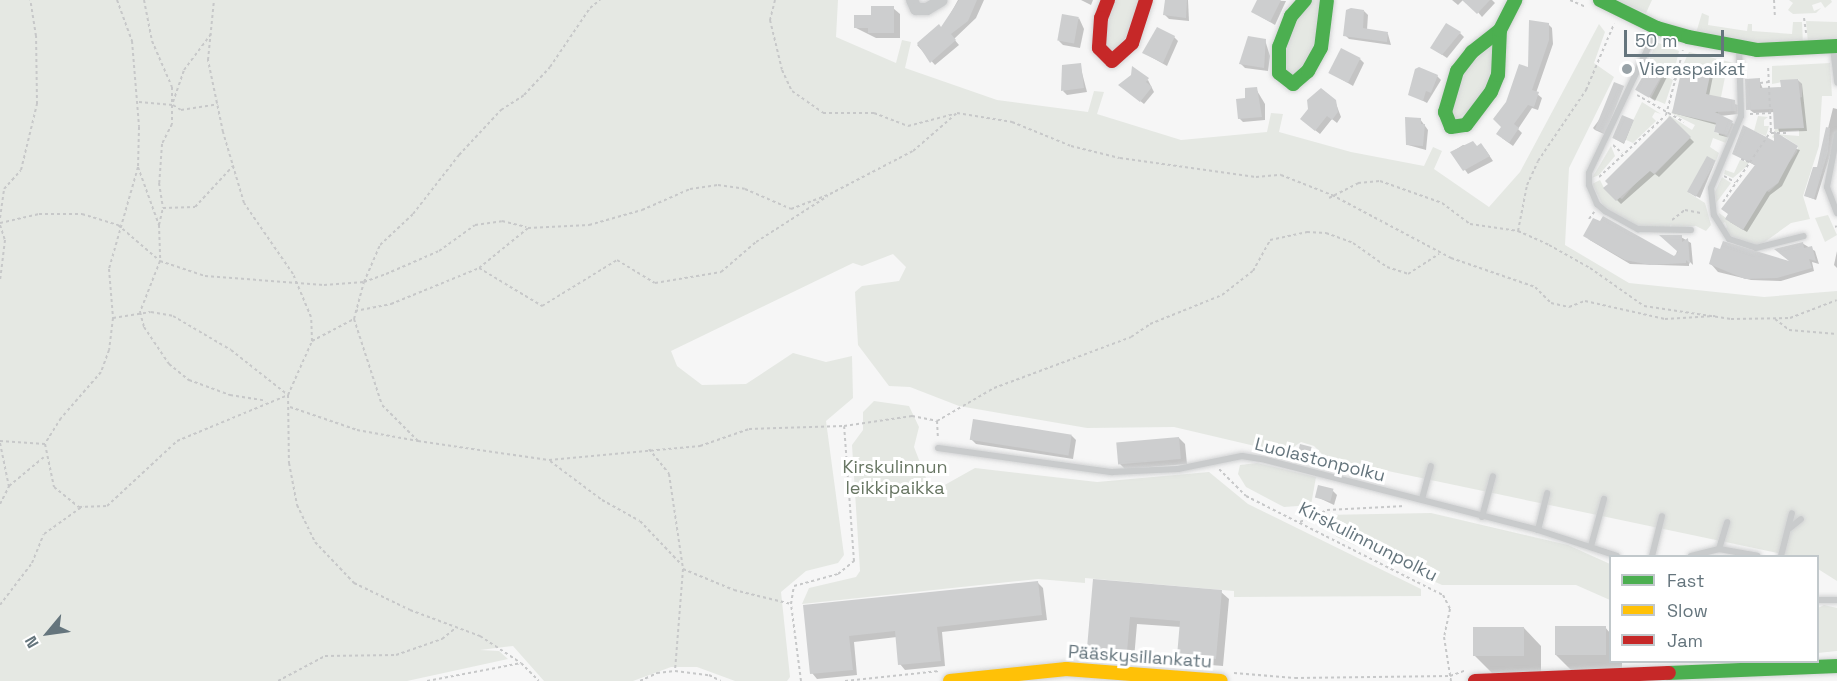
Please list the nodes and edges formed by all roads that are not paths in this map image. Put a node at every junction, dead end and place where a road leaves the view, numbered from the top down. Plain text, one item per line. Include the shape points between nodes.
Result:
1 (912, 0) edge
2 (942, 0) edge
3 (1108, 0) edge
4 (1146, 0) edge
5 (1305, 0) edge
6 (1327, 0) edge
7 (1515, 0) edge
8 (1600, 0) edge
9 (1657, 28) junction
10 (1500, 30) junction
11 (1739, 47) junction
12 (1835, 47) edge
13 (1837, 83) edge
14 (1837, 135) edge
15 (1837, 213) edge
16 (1691, 230) dead end
17 (1804, 236) dead end
18 (938, 448) road end
19 (1431, 466) dead end
20 (1493, 476) dead end
21 (1547, 494) dead end
22 (1604, 499) dead end
23 (1422, 500) junction
24 (1792, 513) dead end
25 (1482, 516) junction
26 (1662, 516) dead end
27 (1801, 519) dead end
28 (1727, 522) dead end
29 (1790, 528) junction
30 (1538, 530) junction
31 (1591, 546) junction
32 (1719, 549) junction
33 (1614, 555) edge
34 (1652, 555) edge
35 (1695, 555) edge
36 (1752, 555) edge
37 (1781, 555) edge
38 (1819, 600) edge
39 (1837, 600) edge
40 (1837, 666) edge
41 (950, 681) edge
42 (1221, 681) edge
43 (1474, 681) edge

1 - 2 street via 916,9 927,9
3 - 4 street via 1101,18 1099,48 1112,61 1132,43
5 - 6 street via 1291,16 1279,47 1279,73 1293,84 1308,71 1321,48
7 - 10 street
8 - 9 street
9 - 11 street
9 - 16 lane via 1589,180 1597,204 1638,229
10 - 10 street via 1472,52 1457,71 1445,112 1451,127 1466,125 1491,92 1498,75
11 - 12 street
11 - 17 lane via 1741,115 1711,188 1714,215 1722,234 1756,248
12 - 13 lane
14 - 15 lane via 1827,187
18 - 23 lane, Luolastonpolku via 1112,472 1178,469 1242,456
19 - 23 lane
20 - 25 lane
21 - 30 lane
22 - 31 lane
23 - 25 lane, Luolastonpolku
24 - 29 lane
25 - 30 lane, Luolastonpolku
26 - 34 lane
27 - 29 lane
28 - 32 lane
29 - 37 lane
30 - 31 lane, Luolastonpolku
31 - 33 lane, Luolastonpolku
32 - 35 lane
32 - 36 lane
38 - 39 lane
40 - 43 street
41 - 42 street, Pääskysillankatu via 1066,669

